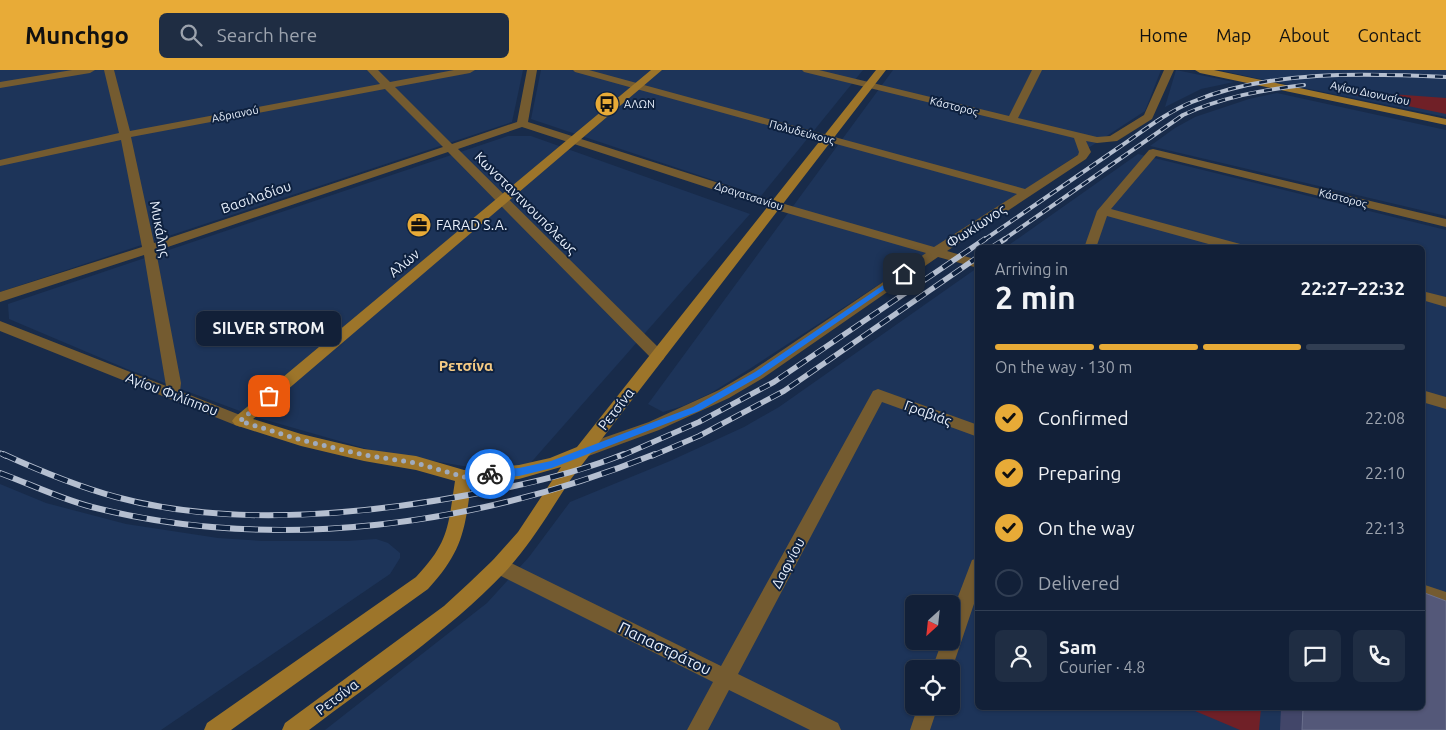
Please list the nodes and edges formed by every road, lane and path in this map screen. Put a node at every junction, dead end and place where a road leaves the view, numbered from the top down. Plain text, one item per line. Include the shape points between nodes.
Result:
1 (90, 70) edge
2 (108, 70) edge
3 (372, 70) edge
4 (470, 70) edge
5 (532, 70) edge
6 (578, 70) edge
7 (657, 70) edge
8 (807, 70) edge
9 (882, 70) edge
10 (1036, 70) edge
11 (1169, 70) edge
12 (1200, 70) edge
13 (0, 85) edge
14 (387, 85) junction
15 (870, 85) junction
16 (638, 86) junction
17 (1012, 120) junction
18 (1446, 122) edge
19 (522, 124) junction
20 (127, 135) junction
21 (1079, 136) junction
22 (828, 139) junction
23 (574, 140) junction
24 (450, 148) junction
25 (0, 163) edge
26 (1027, 193) junction
27 (502, 200) junction
28 (777, 206) junction
29 (1103, 212) junction
30 (1446, 223) edge
31 (1091, 245) edge
32 (1229, 245) edge
33 (149, 249) junction
34 (936, 252) junction
35 (975, 263) edge
36 (0, 297) edge
37 (1425, 297) edge
38 (1446, 302) edge
39 (0, 326) edge
40 (658, 356) junction
41 (172, 395) junction
42 (878, 395) joint
43 (1425, 397) edge
44 (1446, 403) edge
45 (240, 421) junction
46 (975, 430) edge
47 (583, 452) junction
48 (464, 477) junction
49 (500, 566) junction
50 (975, 574) edge
51 (1425, 593) edge
52 (1446, 600) edge
53 (960, 616) edge
54 (726, 678) junction
55 (925, 715) edge
56 (214, 730) edge
57 (292, 730) edge
58 (698, 730) edge
59 (831, 730) edge
60 (920, 730) edge

1 - 13 street
2 - 20 street, Μυκάλης
3 - 14 street, Κωνσταντινουπόλεως
4 - 14 street, Αδριανού
5 - 19 street
6 - 16 street, Πολυδεύκους
7 - 16 main road, Αλών
8 - 15 street, Κάστορος
9 - 15 main road, Ρετσίνα
10 - 17 street
11 - 21 street via 1148,117 1113,139
12 - 18 main road, Αγίου Διονυσίου
14 - 20 street, Αδριανού
14 - 24 street, Κωνσταντινουπόλεως
15 - 17 street, Κάστορος
15 - 22 main road, Ρετσίνα
16 - 22 street, Πολυδεύκους
16 - 23 main road, Αλών
17 - 21 street, Κάστορος
19 - 23 street, Δραγατσανίου
19 - 24 street, Βασιλαδίου
20 - 25 street, Αδριανού
20 - 33 street, Μυκάλης
21 - 26 street, Φωκίωνος via 1085,152 1082,157
22 - 26 street, Πολυδεύκους
22 - 28 main road, Ρετσίνα
23 - 27 main road, Αλών
23 - 28 street, Δραγατσανίου
24 - 27 street, Κωνσταντινουπόλεως
24 - 33 street, Βασιλαδίου
26 - 34 street, Φωκίωνος
27 - 40 street, Κωνσταντινουπόλεως
27 - 45 main road, Αλών
28 - 34 street, Δραγατσανίου
28 - 40 main road, Ρετσίνα
29 - 30 street, Κάστορος via 1153,152
29 - 31 street
29 - 32 street
33 - 36 street, Βασιλαδίου
33 - 41 street, Μυκάλης via 174,383
34 - 35 street, Δραγατσανίου
34 - 47 street, Φωκίωνος via 724,394 654,426
37 - 38 street
39 - 41 street, Αγίου Φιλίππου
40 - 47 main road, Ρετσίνα
41 - 45 street, Αγίου Φιλίππου
42 - 46 street, Γραβιάς
42 - 54 street, Δαφνίου
43 - 44 street
45 - 48 main road, Αγίου Φιλίππου via 310,442 416,463
47 - 48 main road via 519,472
47 - 49 main road, Ρετσίνα
48 - 56 main road via 458,529 450,550 438,567 422,583
49 - 54 street, Παπαστράτου
49 - 57 main road, Ρετσίνα via 450,612
50 - 53 street
51 - 52 street
54 - 58 street, Δαφνίου
54 - 59 street, Παπαστράτου
55 - 60 street

